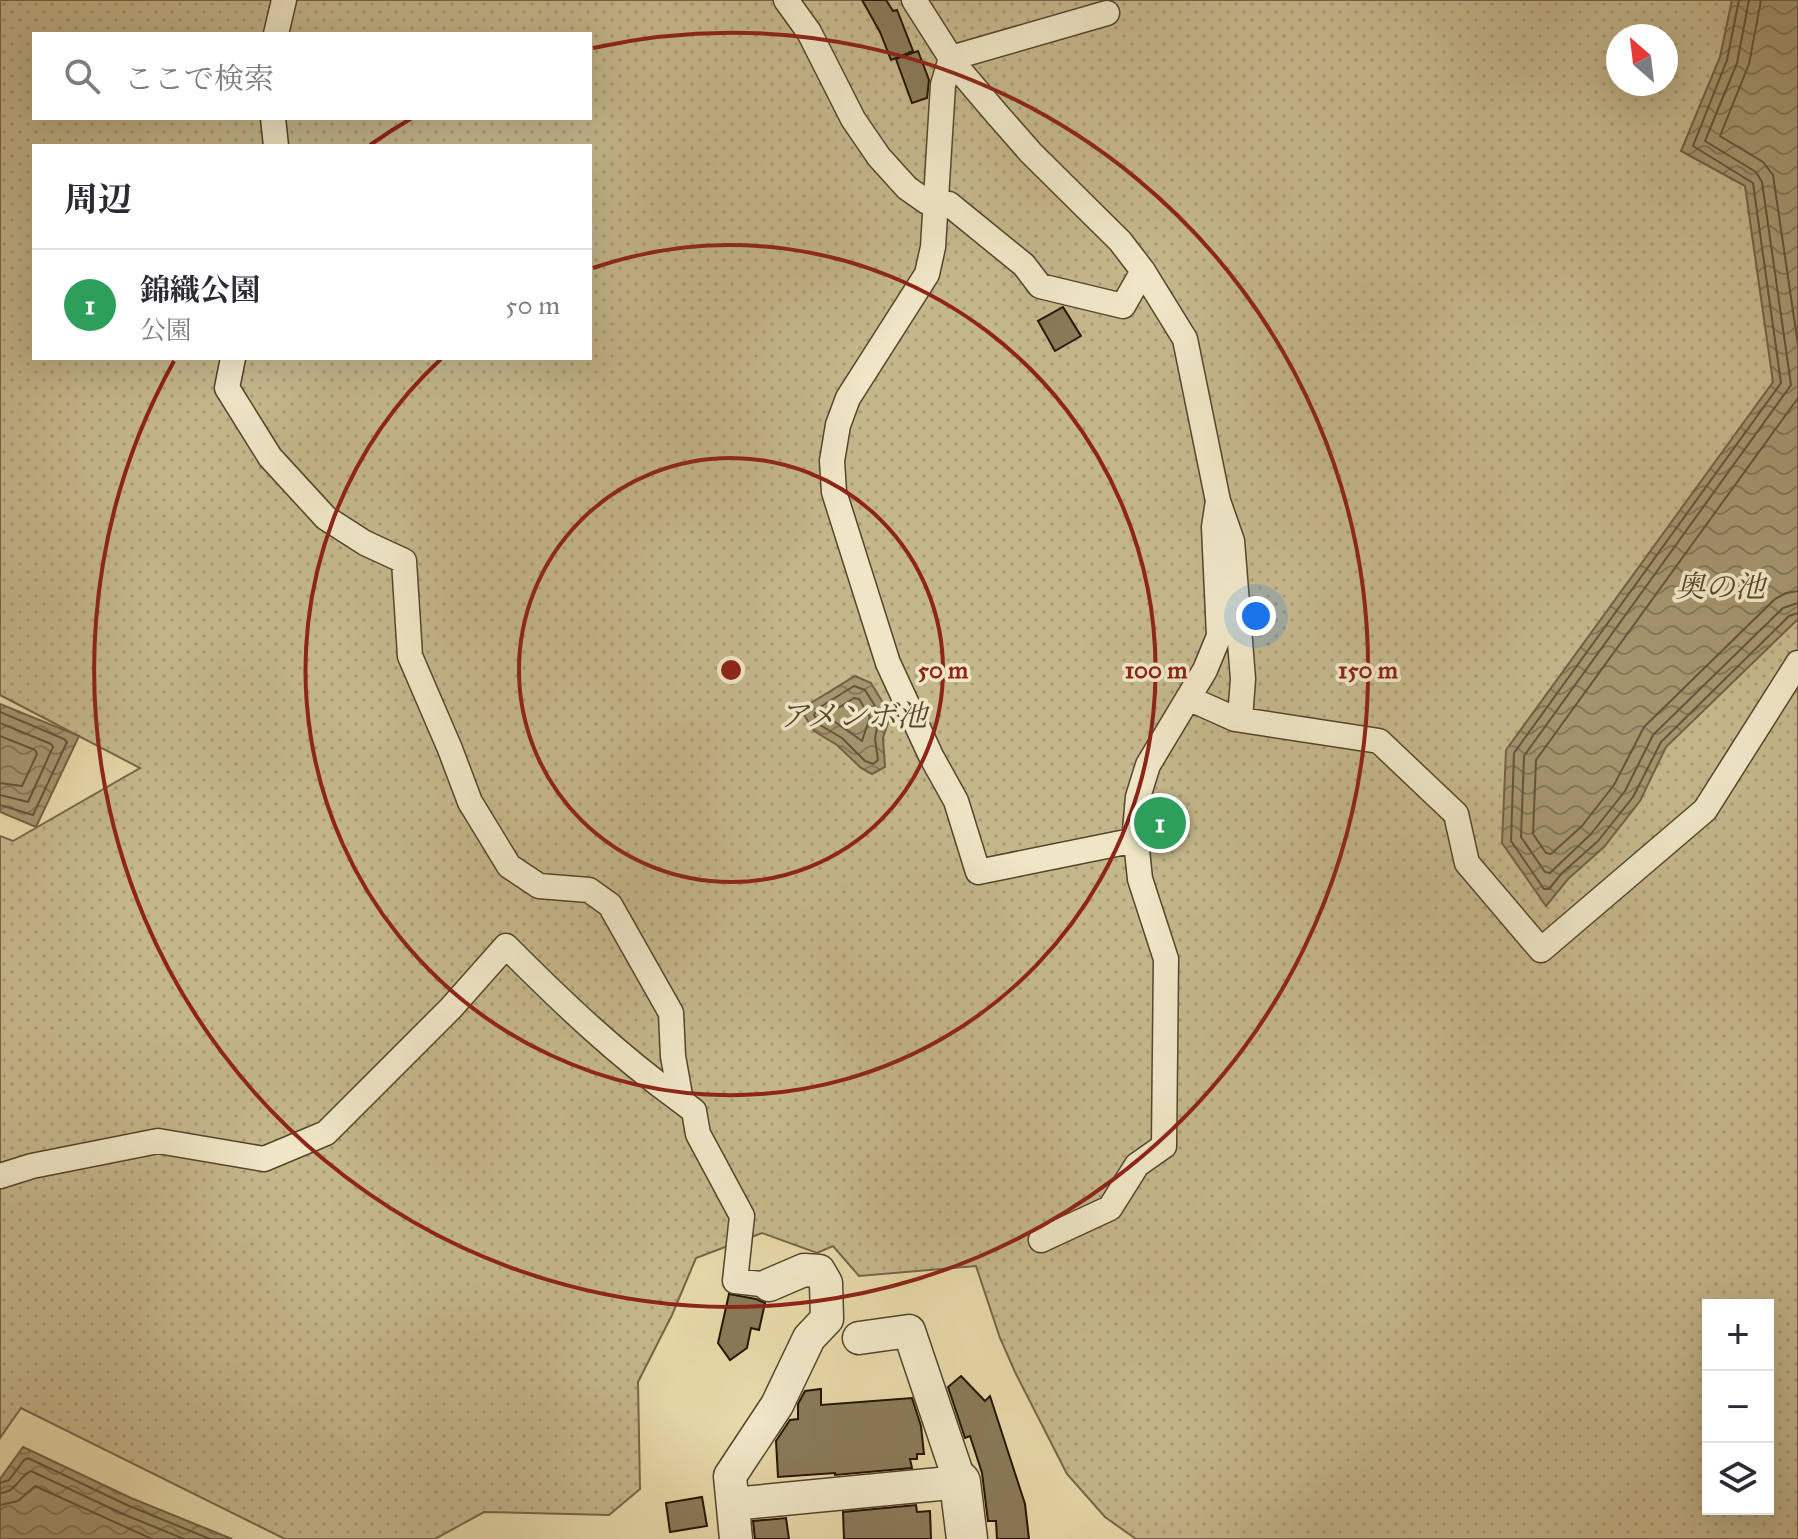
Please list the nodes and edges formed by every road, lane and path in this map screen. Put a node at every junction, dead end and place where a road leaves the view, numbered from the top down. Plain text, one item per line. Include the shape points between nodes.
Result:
1 (284, 0) edge
2 (786, 0) edge
3 (914, 0) edge
4 (1107, 13) dead end
5 (276, 32) edge
6 (951, 58) junction
7 (273, 120) edge
8 (276, 144) edge
9 (936, 202) junction
10 (1143, 271) junction
11 (233, 360) edge
12 (1218, 501) junction
13 (1798, 663) edge
14 (1188, 698) junction
15 (1240, 719) junction
16 (1136, 840) junction
17 (681, 1101) junction
18 (0, 1176) edge
19 (1041, 1240) dead end
20 (769, 1285) joint
21 (859, 1338) dead end
22 (960, 1482) junction
23 (733, 1504) junction
24 (736, 1539) edge
25 (967, 1539) edge

1 - 5 street
2 - 9 street via 879,157 907,188
3 - 6 street
4 - 6 street
6 - 9 street via 943,85
6 - 10 street via 1031,153
7 - 8 street
9 - 10 street via 949,204 1024,265 1040,286 1123,306
9 - 16 street via 927,274 848,398 838,425 832,461 838,505 888,663 956,801 978,872
10 - 12 street via 1185,339
11 - 17 street via 227,388 270,457 326,518 404,561 410,656 470,802 509,866 539,886 589,890 610,905 671,1013
12 - 14 street via 1214,527 1219,636
12 - 15 street via 1232,541 1243,679
13 - 15 street via 1705,810 1541,950 1467,863 1456,814 1379,741
14 - 15 street
14 - 16 street via 1148,765 1138,797
16 - 19 street via 1140,879 1166,959 1164,1146 1137,1165 1110,1208
17 - 18 street via 578,1018 506,946 326,1133 264,1159 158,1141
17 - 20 street via 694,1111 698,1134 742,1216 735,1281
20 - 23 street via 804,1270 819,1271 826,1283 827,1319 809,1338 777,1405 730,1476
21 - 22 street via 909,1331
22 - 23 street
22 - 25 street
23 - 24 street

